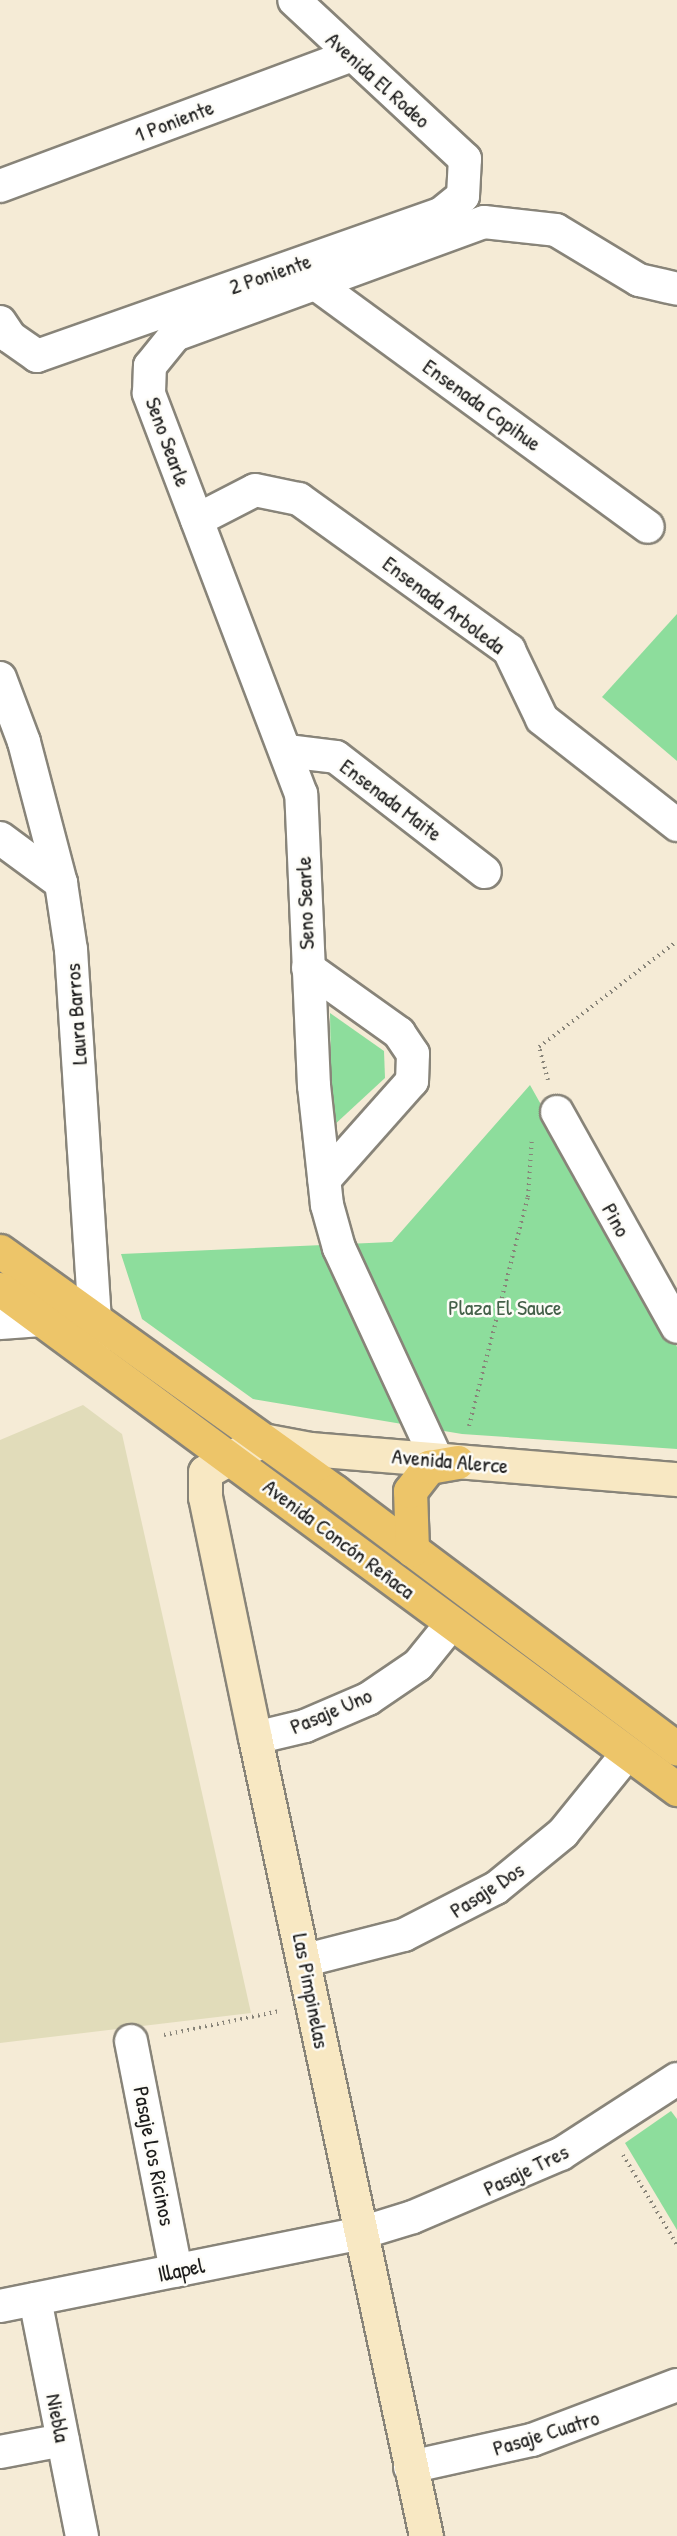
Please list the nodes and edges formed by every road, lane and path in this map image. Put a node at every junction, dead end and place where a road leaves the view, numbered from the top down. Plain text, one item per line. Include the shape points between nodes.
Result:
1 (294, 0) edge
2 (349, 56) junction
3 (465, 159) joint
4 (0, 186) edge
5 (316, 284) junction
6 (677, 289) edge
7 (0, 322) edge
8 (197, 520) junction
9 (648, 527) dead end
10 (0, 678) edge
11 (287, 751) junction
12 (677, 825) edge
13 (0, 838) edge
14 (485, 872) dead end
15 (61, 883) junction
16 (677, 941) edge
17 (308, 968) junction
18 (557, 1112) junction
19 (324, 1180) junction
20 (0, 1251) edge
21 (0, 1289) edge
22 (42, 1320) junction
23 (95, 1322) junction
24 (0, 1323) edge
25 (677, 1327) edge
26 (95, 1359) junction
27 (473, 1413) dead end
28 (262, 1440) junction
29 (228, 1457) junction
30 (448, 1461) junction
31 (677, 1479) edge
32 (412, 1550) junction
33 (452, 1623) junction
34 (255, 1738) junction
35 (677, 1749) edge
36 (627, 1755) junction
37 (677, 1789) edge
38 (306, 1960) junction
39 (312, 2001) junction
40 (131, 2041) joint
41 (677, 2079) edge
42 (607, 2128) junction
43 (361, 2233) junction
44 (677, 2245) edge
45 (176, 2271) junction
46 (35, 2300) junction
47 (0, 2306) edge
48 (677, 2385) edge
49 (63, 2440) junction
50 (0, 2452) edge
51 (410, 2467) junction
52 (82, 2536) edge
53 (426, 2536) edge

1 - 2 street, Avenida El Rodeo
2 - 3 street, Avenida El Rodeo
2 - 4 street, 1 Poniente
3 - 7 street, 2 Poniente via 463,196 442,213 37,356 10,337
5 - 6 street, Seno Searle via 460,227 509,221 556,230 639,280
5 - 8 street, Seno Searle via 175,334 156,353 149,393
5 - 9 street, Ensenada Copihue
8 - 11 street, Seno Searle
8 - 12 street, Ensenada Arboleda via 255,490 299,499 508,650 542,719
10 - 15 street, Laura Barros via 24,742
11 - 14 street, Ensenada Maite via 336,757
11 - 17 street, Seno Searle via 301,794
13 - 15 street
15 - 23 street, Laura Barros via 86,1141
16 - 18 path via 539,1047
17 - 19 street, Seno Searle
17 - 19 street, Seno Searle via 399,1033 413,1054 412,1081
18 - 25 street, Pino
18 - 27 path via 533,1134 528,1197
19 - 30 street, Seno Searle via 339,1248
20 - 23 main road, Avenida Concón Reñaca
21 - 22 main road, Avenida Concón Reñaca
22 - 24 street
22 - 26 main road, Avenida Concón Reñaca
23 - 26 street, Laura Barros
23 - 28 main road, Avenida Concón Reñaca
26 - 29 main road, Avenida Concón Reñaca
28 - 29 street
28 - 30 street, Avenida Alerce
28 - 32 main road, Avenida Concón Reñaca
29 - 33 main road, Avenida Concón Reñaca
29 - 34 street, Las Pimpinelas via 205,1472 205,1497
30 - 31 street, Avenida Alerce
30 - 32 main road via 429,1467 410,1491
32 - 35 main road, Avenida Concón Reñaca
33 - 34 street, Pasaje Uno via 418,1665 368,1699 305,1726
33 - 36 main road, Avenida Concón Reñaca
34 - 38 street, Las Pimpinelas
36 - 37 main road, Avenida Concón Reñaca
36 - 38 street, Pasaje Dos via 563,1833 496,1888 404,1935
38 - 39 street, Las Pimpinelas
39 - 40 path via 254,2020
39 - 43 street, Las Pimpinelas
40 - 45 street, Pasaje Los Ricinos
41 - 42 street, Pasaje Tres
42 - 43 street, Pasaje Tres via 512,2178
42 - 44 path
43 - 45 street, Illapel
43 - 51 street, Las Pimpinelas
45 - 46 street, Illapel
46 - 47 street, Illapel
46 - 49 street, Niebla
48 - 51 street, Pasaje Cuatro via 532,2440
49 - 50 street
49 - 52 street, Niebla
51 - 53 street, Las Pimpinelas

